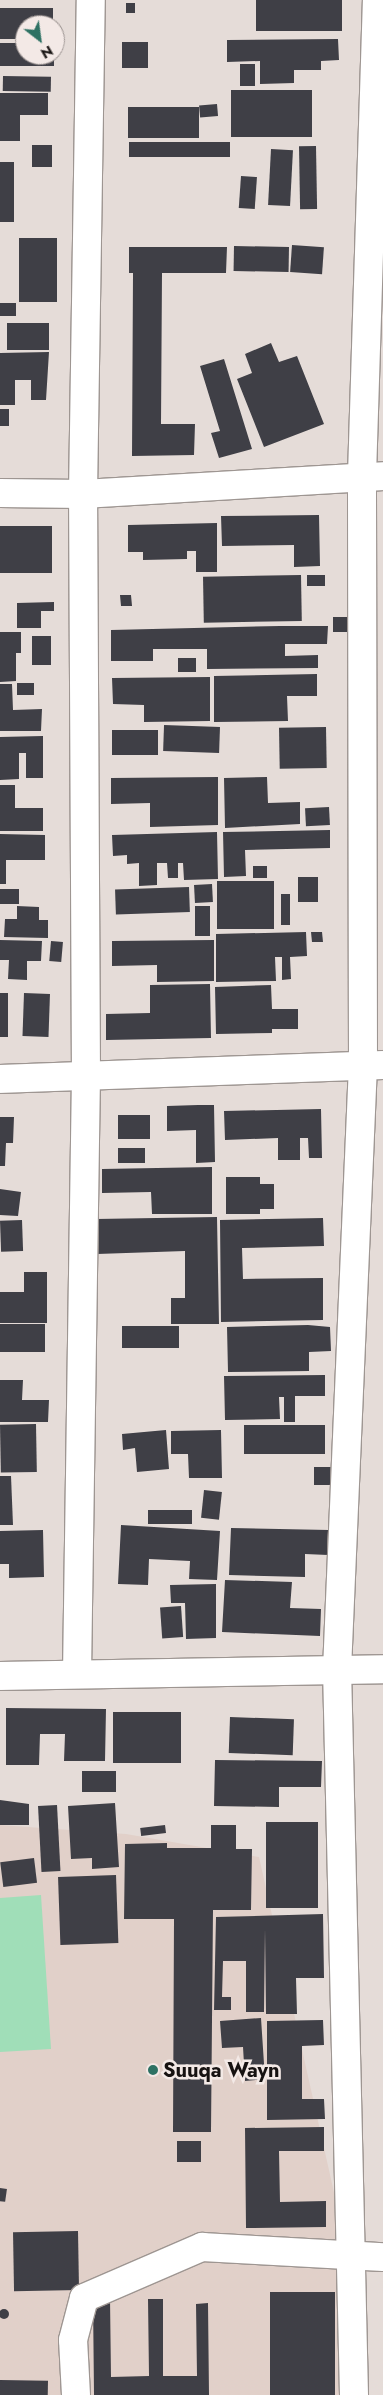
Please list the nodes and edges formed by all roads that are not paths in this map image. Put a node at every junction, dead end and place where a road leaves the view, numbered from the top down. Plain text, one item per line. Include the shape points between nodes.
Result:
1 (91, 0) edge
2 (377, 0) edge
3 (373, 475) edge
4 (0, 492) edge
5 (83, 494) junction
6 (373, 1065) edge
7 (86, 1077) junction
8 (0, 1080) edge
9 (383, 1669) edge
10 (337, 1670) junction
11 (77, 1674) junction
12 (0, 1676) edge
13 (349, 2254) junction
14 (383, 2257) edge
15 (76, 2395) edge
16 (354, 2395) edge

1 - 5 street
2 - 3 street
3 - 5 street
3 - 6 street
4 - 5 street
5 - 7 street
6 - 7 street
6 - 10 street
7 - 8 street
7 - 11 street
9 - 10 street
10 - 11 street
10 - 13 street
11 - 12 street
13 - 14 street
13 - 15 street via 202,2247 84,2298 73,2340
13 - 16 street

